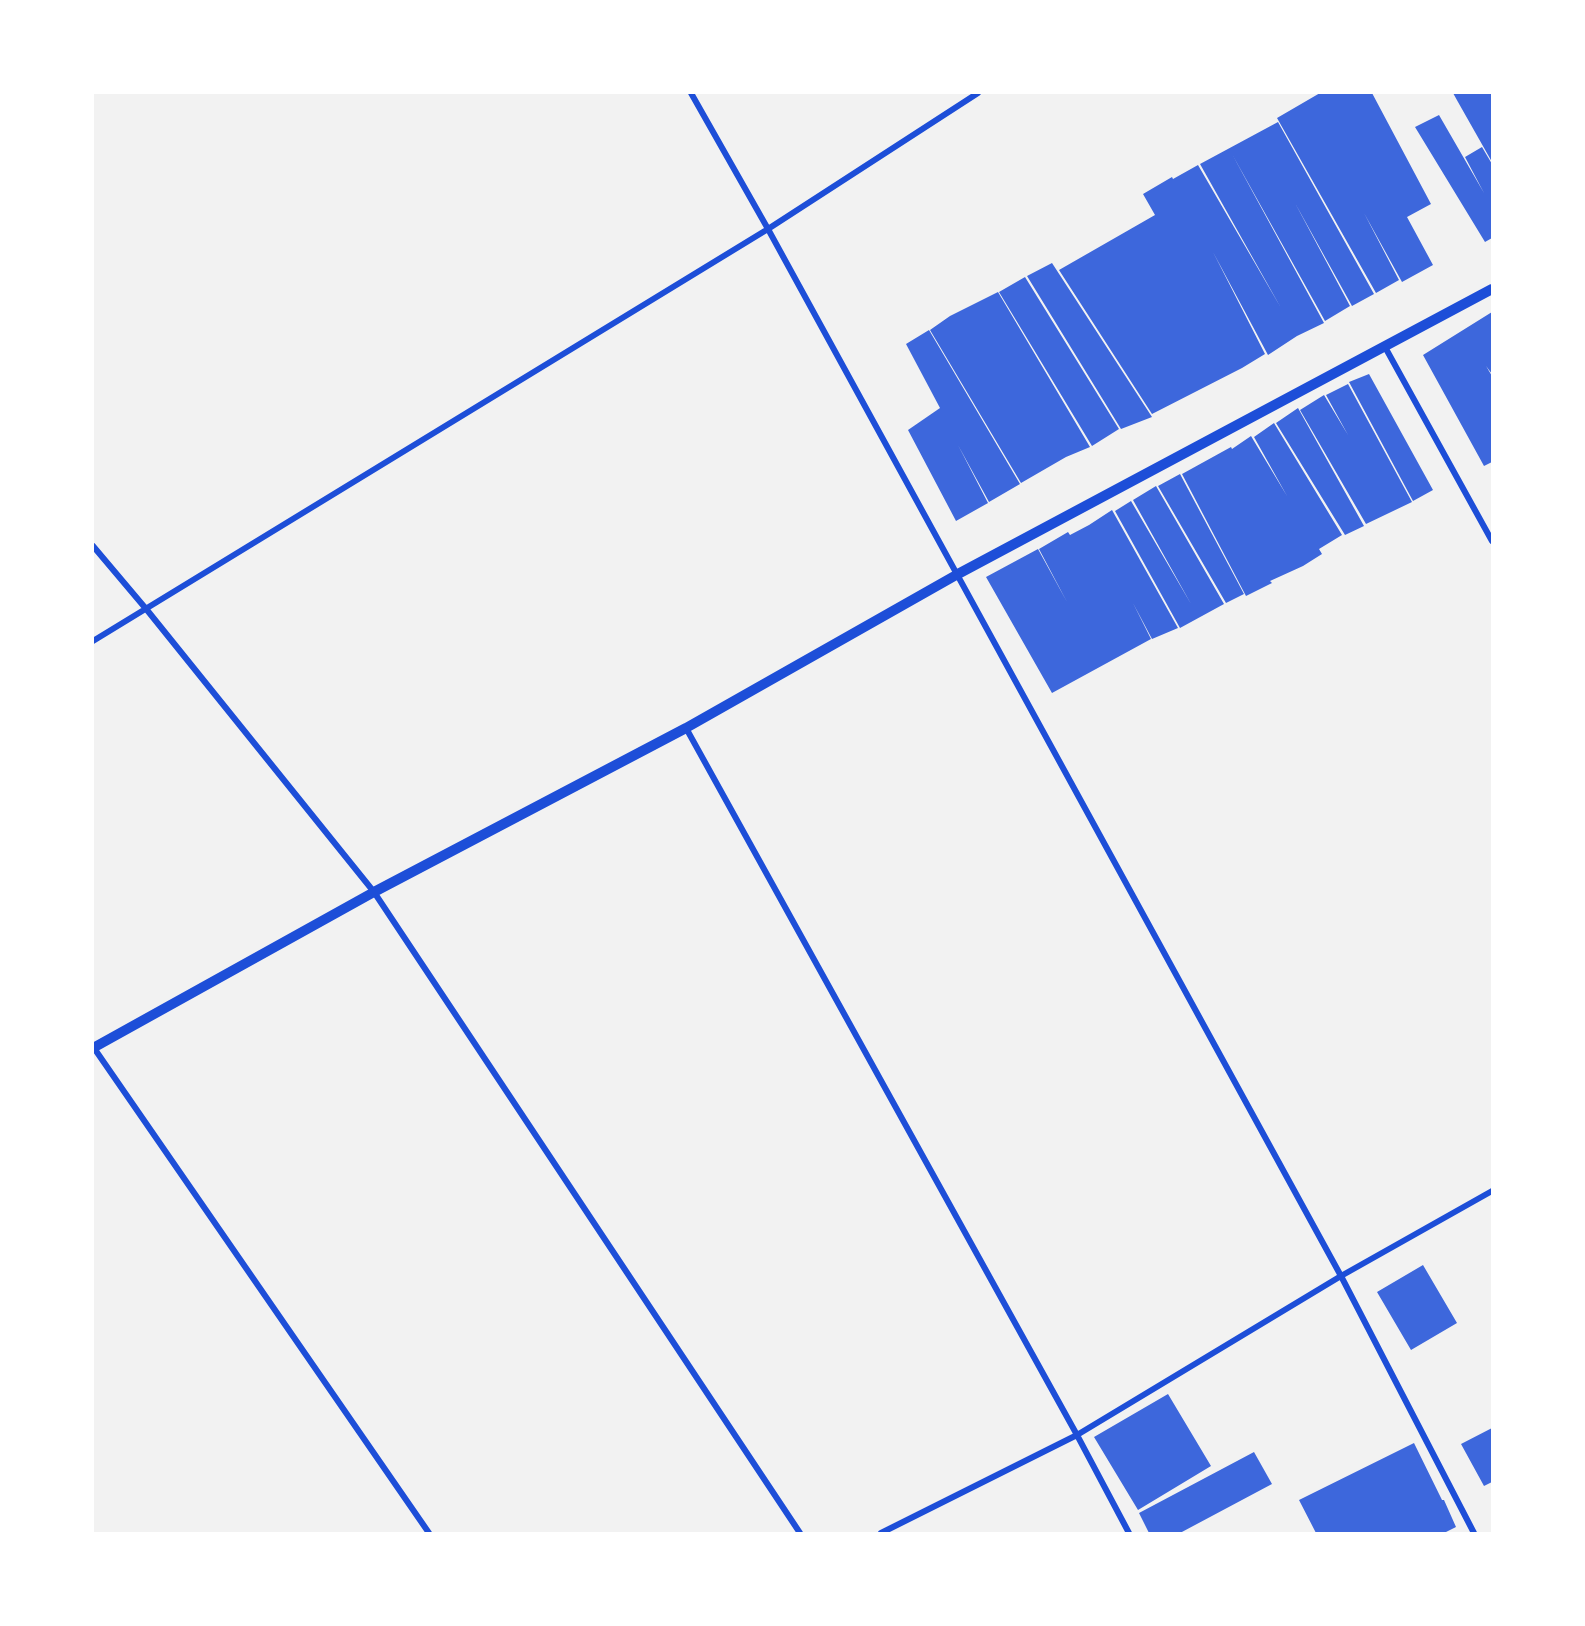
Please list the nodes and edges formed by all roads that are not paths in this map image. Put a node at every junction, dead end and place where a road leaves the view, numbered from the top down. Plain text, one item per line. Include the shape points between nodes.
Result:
1 (691, 93) edge
2 (978, 93) edge
3 (768, 229) junction
4 (1492, 289) edge
5 (1385, 347) junction
6 (1492, 541) edge
7 (93, 546) edge
8 (958, 574) junction
9 (147, 610) junction
10 (93, 641) edge
11 (686, 728) junction
12 (374, 892) junction
13 (93, 1048) edge
14 (1492, 1191) edge
15 (1341, 1276) junction
16 (1077, 1435) junction
17 (429, 1533) edge
18 (800, 1533) edge
19 (881, 1533) edge
20 (1129, 1533) edge
21 (1474, 1533) edge

1 - 3 street
2 - 3 street
3 - 8 street
3 - 9 street
4 - 5 street
5 - 6 street
5 - 8 street
7 - 9 street
8 - 11 street
8 - 15 street
9 - 10 street
9 - 12 street
11 - 12 street
11 - 16 street
12 - 13 street
12 - 18 street
13 - 17 street
14 - 15 street
15 - 16 street
15 - 21 street
16 - 19 street
16 - 20 street

